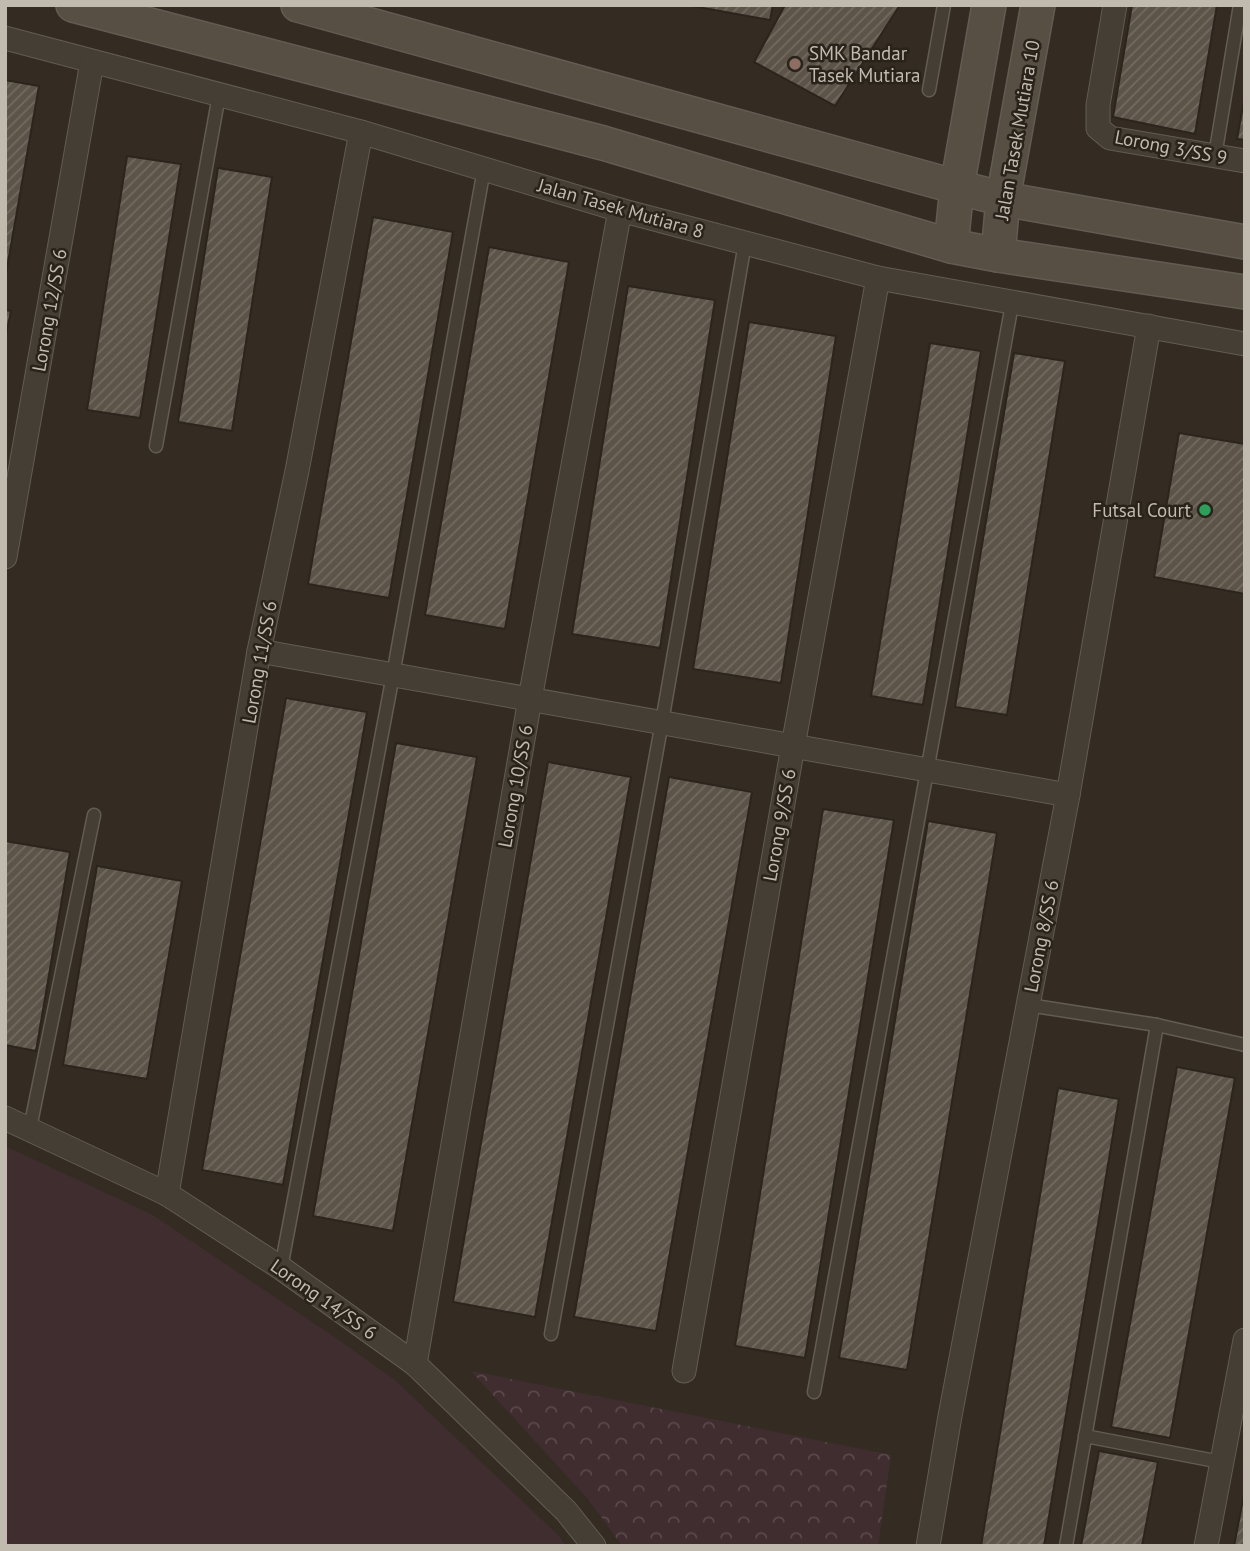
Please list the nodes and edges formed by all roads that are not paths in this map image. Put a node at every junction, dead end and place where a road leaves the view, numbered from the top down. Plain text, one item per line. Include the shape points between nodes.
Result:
1 (73, 5) edge
2 (298, 5) edge
3 (944, 5) edge
4 (989, 5) edge
5 (1038, 5) edge
6 (1115, 5) edge
7 (1240, 5) edge
8 (5, 38) edge
9 (92, 62) junction
10 (929, 90) dead end
11 (615, 92) junction
12 (219, 95) junction
13 (361, 132) junction
14 (603, 143) junction
15 (1215, 156) junction
16 (1245, 161) edge
17 (484, 169) junction
18 (957, 187) junction
19 (1003, 199) junction
20 (620, 209) junction
21 (1245, 242) edge
22 (745, 243) junction
23 (951, 246) junction
24 (998, 255) junction
25 (878, 278) junction
26 (1245, 292) edge
27 (1012, 304) junction
28 (1149, 326) junction
29 (1245, 344) edge
30 (156, 446) dead end
31 (5, 557) edge
32 (259, 651) junction
33 (393, 675) junction
34 (530, 699) junction
35 (662, 722) junction
36 (793, 746) junction
37 (928, 769) junction
38 (1068, 795) junction
39 (94, 815) dead end
40 (1028, 1005) junction
41 (1157, 1025) junction
42 (1245, 1045) edge
43 (5, 1118) edge
44 (30, 1128) junction
45 (167, 1194) junction
46 (281, 1268) junction
47 (551, 1334) dead end
48 (1245, 1340) edge
49 (415, 1364) junction
50 (684, 1371) dead end
51 (814, 1392) dead end
52 (1085, 1436) junction
53 (1221, 1462) junction
54 (594, 1546) edge
55 (928, 1546) edge
56 (1066, 1546) edge
57 (1206, 1546) edge

1 - 14 street
2 - 11 street
3 - 10 lane
4 - 18 street
5 - 19 street, Jalan Tasek Mutiara 10
6 - 15 street, Lorong 3/SS 9 via 1098,128 1110,138
7 - 15 lane
8 - 9 street, Jalan Tasek Mutiara 8
9 - 12 street, Jalan Tasek Mutiara 8
9 - 31 street, Lorong 12/SS 6
11 - 14 street
11 - 18 street
12 - 13 street, Jalan Tasek Mutiara 8
12 - 30 lane
13 - 17 street, Jalan Tasek Mutiara 8
13 - 32 street, Lorong 11/SS 6
14 - 23 street
15 - 16 street, Lorong 3/SS 9
17 - 20 street, Jalan Tasek Mutiara 8
17 - 33 lane
18 - 19 street
18 - 23 street
19 - 21 street
19 - 24 street, Jalan Tasek Mutiara 10
20 - 22 street, Jalan Tasek Mutiara 8
20 - 34 street, Lorong 10/SS 6
22 - 25 street, Jalan Tasek Mutiara 8
22 - 35 lane
23 - 24 street
24 - 26 street
25 - 27 street, Jalan Tasek Mutiara 8
25 - 36 street, Lorong 9/SS 6
27 - 28 street, Jalan Tasek Mutiara 8
27 - 37 lane
28 - 29 street, Jalan Tasek Mutiara 8
28 - 38 street, Lorong 8/SS 6
32 - 33 street
32 - 45 street, Lorong 11/SS 6
33 - 34 street
33 - 46 lane
34 - 35 street
34 - 49 street, Lorong 10/SS 6
35 - 36 street
35 - 47 lane
36 - 37 street
36 - 50 street, Lorong 9/SS 6
37 - 38 street
37 - 51 lane
38 - 40 street, Lorong 8/SS 6
39 - 44 lane
40 - 41 lane
40 - 55 street, Lorong 8/SS 6
41 - 42 lane
41 - 52 lane
43 - 44 street, Lorong 14/SS 6
44 - 45 street, Lorong 14/SS 6
45 - 46 street, Lorong 14/SS 6
46 - 49 street, Lorong 14/SS 6
48 - 53 street
49 - 54 street, Lorong 14/SS 6 via 566,1511
52 - 53 lane
52 - 56 lane
53 - 57 street

